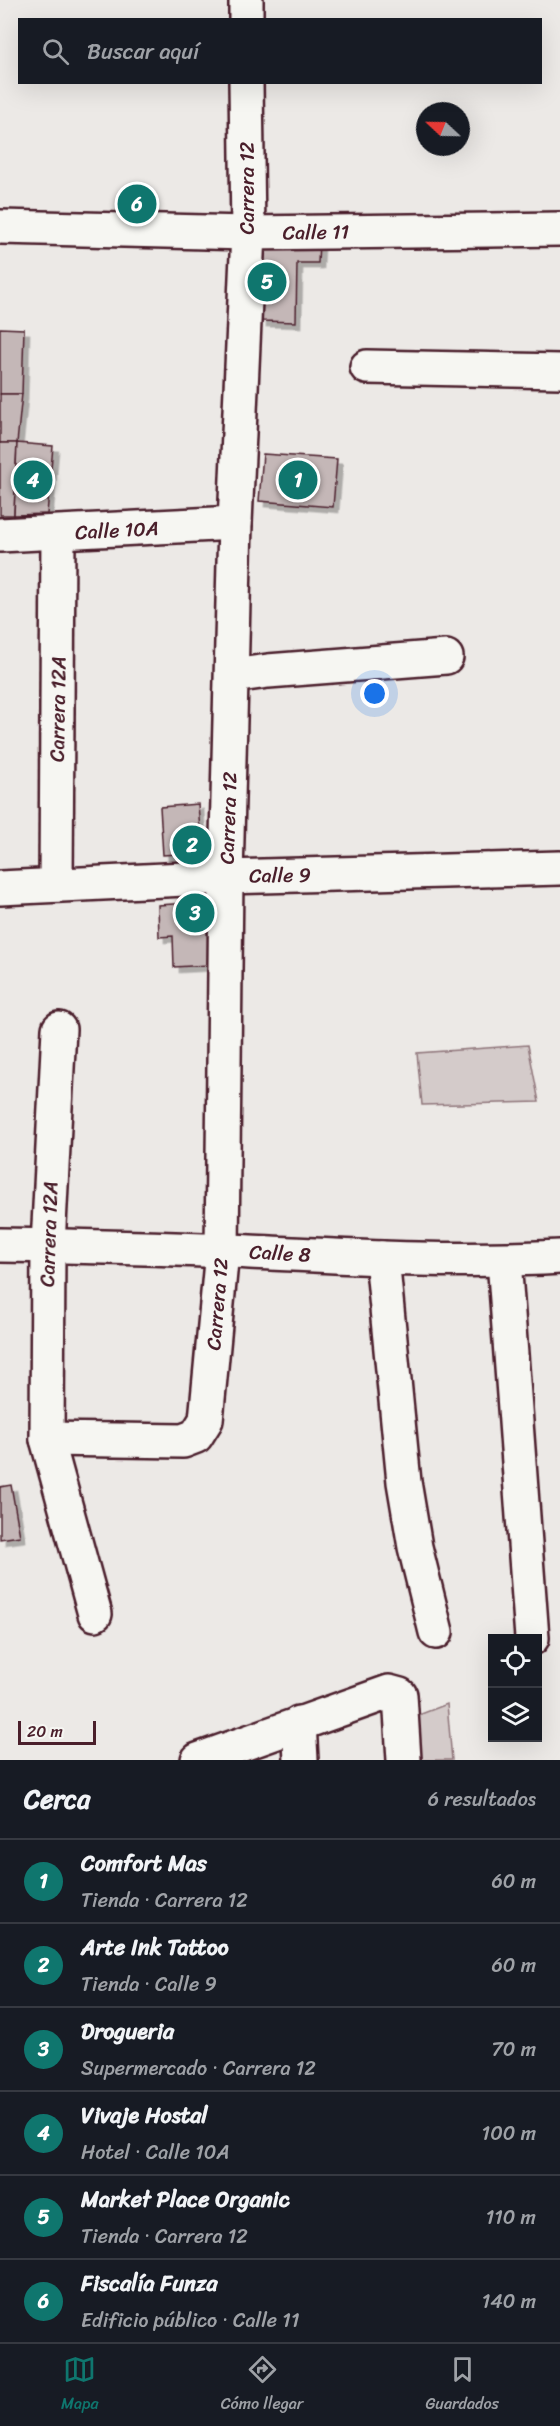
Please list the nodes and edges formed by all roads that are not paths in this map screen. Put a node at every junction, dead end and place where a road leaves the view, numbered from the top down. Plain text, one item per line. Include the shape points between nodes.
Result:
1 (246, 0) edge
2 (246, 18) edge
3 (246, 84) edge
4 (0, 227) edge
5 (560, 229) edge
6 (248, 233) junction
7 (367, 367) dead end
8 (560, 371) edge
9 (235, 523) junction
10 (58, 533) junction
11 (0, 535) edge
12 (446, 657) dead end
13 (232, 676) junction
14 (560, 868) edge
15 (226, 877) junction
16 (56, 885) junction
17 (0, 888) edge
18 (58, 1029) dead end
19 (0, 1245) edge
20 (48, 1245) junction
21 (222, 1251) junction
22 (560, 1257) edge
23 (382, 1258) junction
24 (504, 1260) junction
25 (47, 1439) junction
26 (95, 1614) dead end
27 (436, 1632) dead end
28 (532, 1634) edge
29 (299, 1723) junction
30 (198, 1760) edge
31 (301, 1760) edge
32 (404, 1760) edge

1 - 2 street
3 - 6 street, Carrera 12
4 - 6 street, Calle 11
5 - 6 street, Calle 11
6 - 9 street, Carrera 12
7 - 8 street
9 - 10 street, Calle 10A
9 - 13 street, Carrera 12
10 - 11 street, Calle 10A
10 - 16 street, Carrera 12A
12 - 13 street
13 - 15 street, Carrera 12
14 - 15 street, Calle 9
15 - 16 street, Calle 9
15 - 21 street, Carrera 12
16 - 17 street, Calle 9
18 - 20 street, Carrera 12A
19 - 20 street, Calle 8
20 - 21 street, Calle 8
20 - 25 street, Carrera 12A
21 - 23 street, Calle 8
21 - 25 street, Carrera 12 via 206,1420 196,1436 183,1442
22 - 24 street, Calle 8
23 - 24 street, Calle 8
23 - 27 street via 404,1482
24 - 28 street
25 - 26 street, Carrera 12A
29 - 30 street
29 - 31 street
29 - 32 street via 389,1692 400,1695

